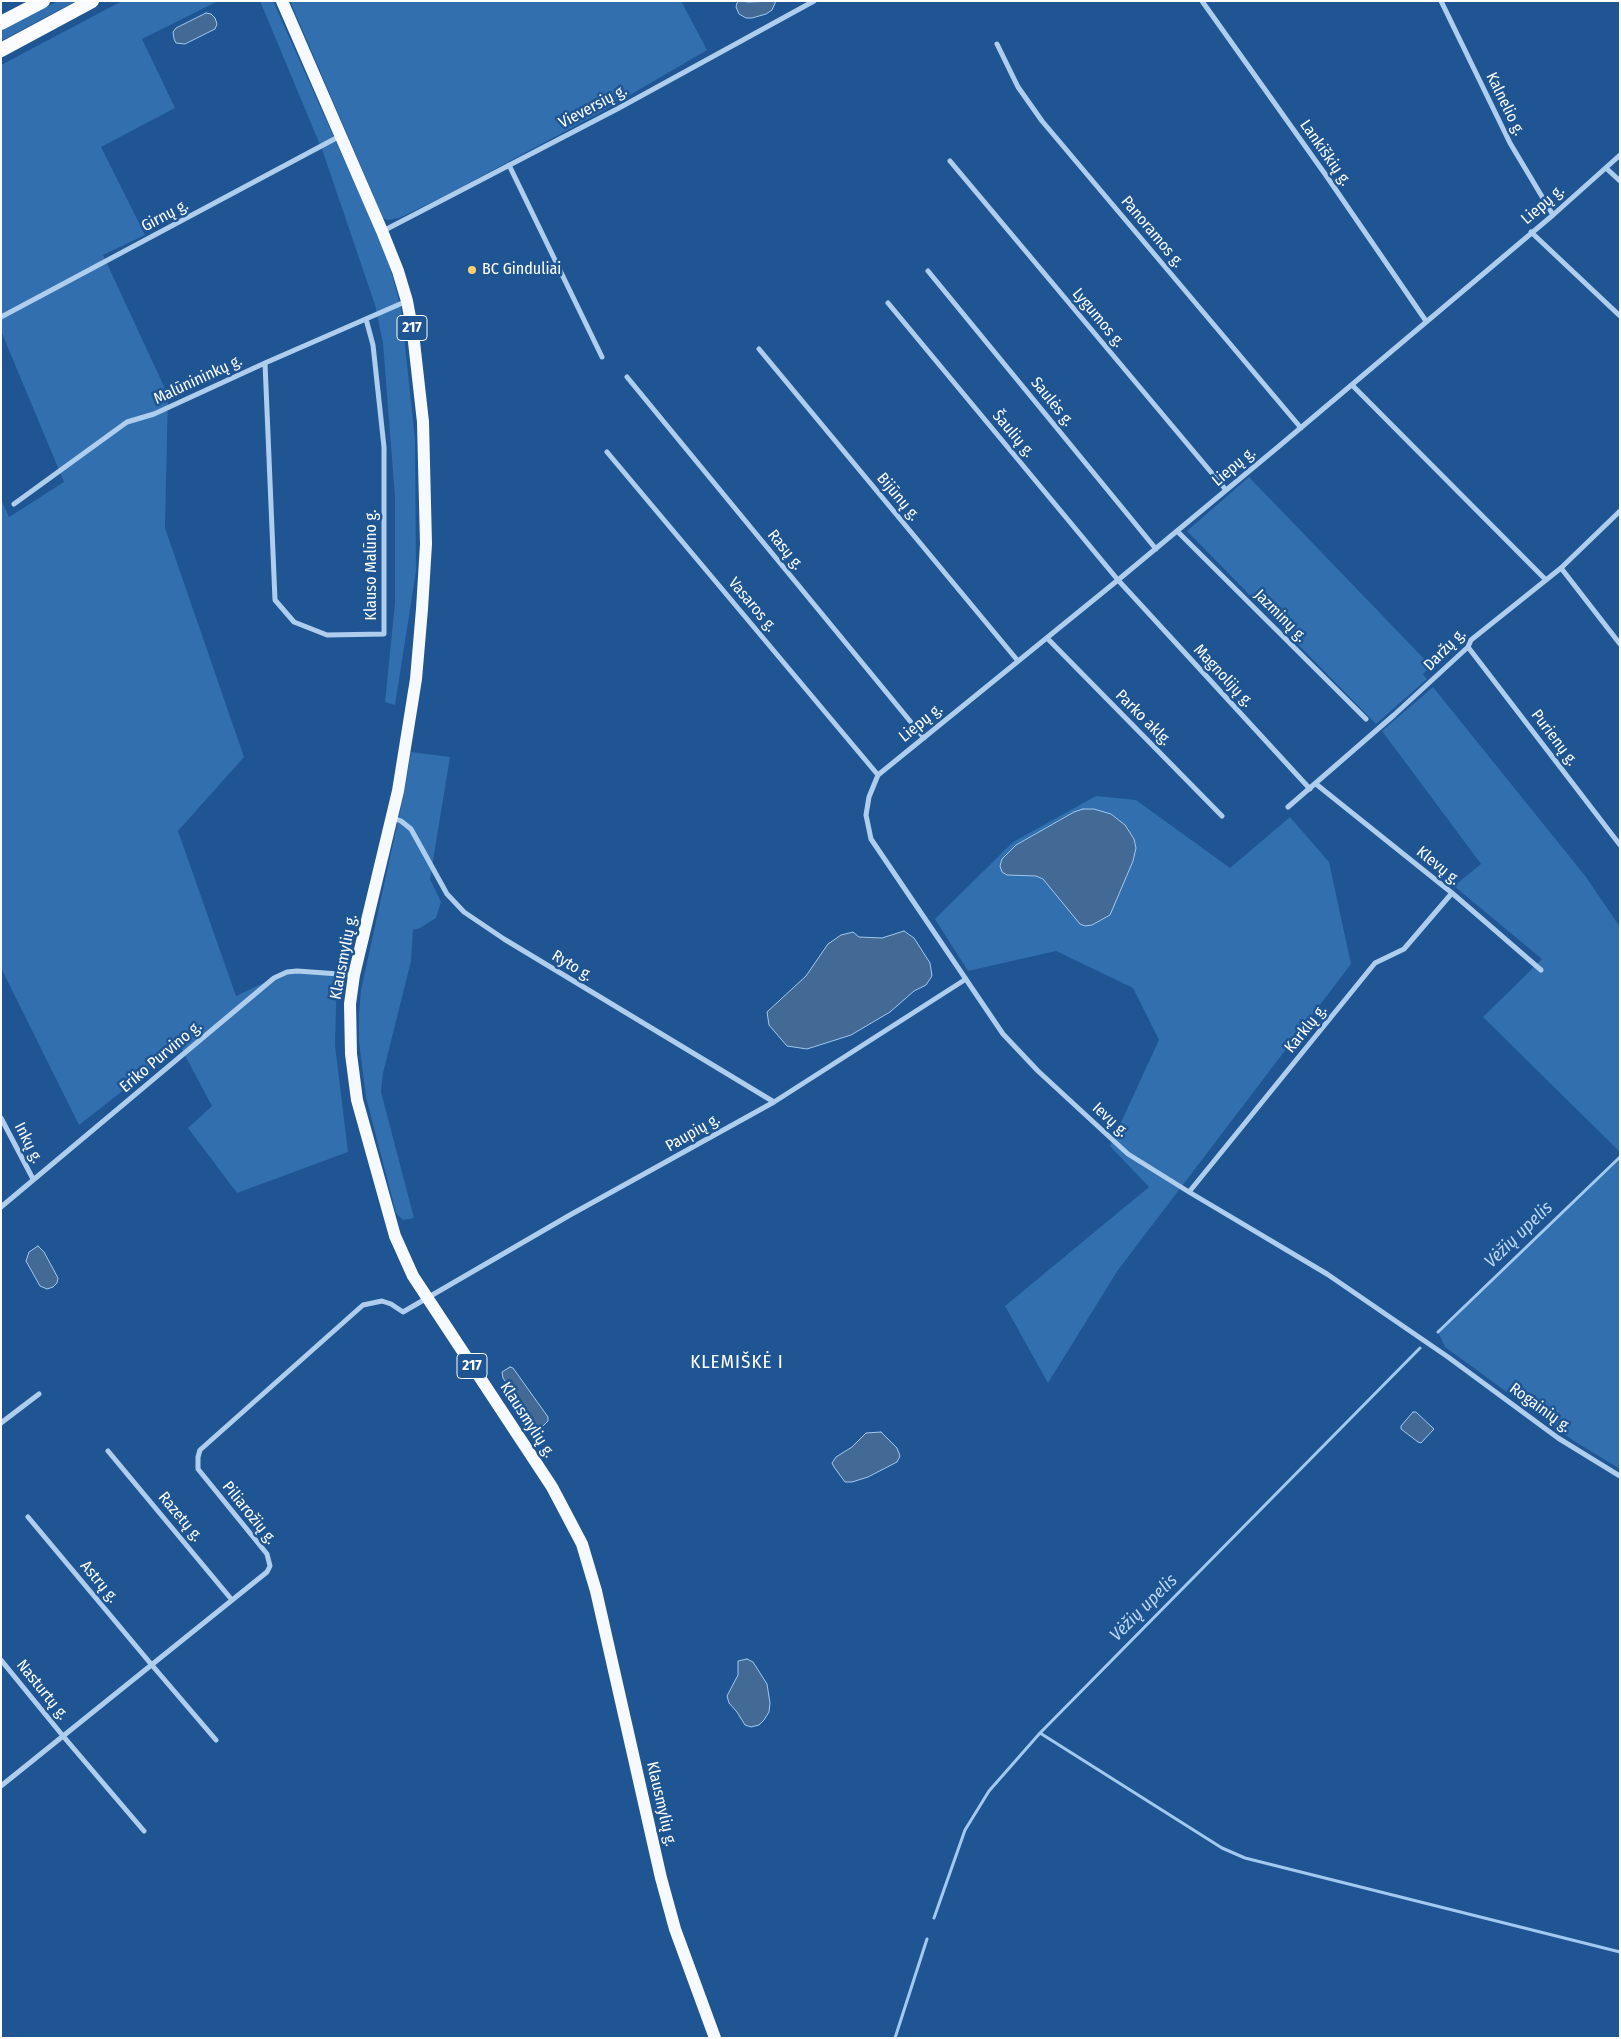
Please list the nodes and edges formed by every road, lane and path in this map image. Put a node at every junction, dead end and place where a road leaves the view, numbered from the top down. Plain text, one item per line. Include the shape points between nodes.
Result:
1 (42, 1) edge
2 (92, 1) edge
3 (282, 1) edge
4 (814, 1) edge
5 (1202, 1) edge
6 (1440, 1) edge
7 (1, 23) edge
8 (997, 44) dead end
9 (1, 50) edge
10 (341, 136) junction
11 (1620, 156) edge
12 (950, 161) dead end
13 (509, 165) junction
14 (1606, 168) junction
15 (1620, 180) edge
16 (1553, 215) junction
17 (382, 231) junction
18 (1531, 232) junction
19 (928, 271) dead end
20 (407, 301) junction
21 (888, 304) dead end
22 (1620, 316) edge
23 (1, 317) edge
24 (366, 319) junction
25 (1426, 321) junction
26 (759, 349) dead end
27 (602, 357) dead end
28 (265, 363) junction
29 (627, 378) dead end
30 (1352, 384) junction
31 (1301, 428) junction
32 (607, 452) dead end
33 (1226, 490) junction
34 (14, 504) dead end
35 (1620, 511) edge
36 (1177, 531) junction
37 (1156, 549) junction
38 (1561, 568) junction
39 (1118, 580) junction
40 (1546, 580) junction
41 (1047, 638) junction
42 (1620, 644) edge
43 (1468, 647) junction
44 (1018, 661) junction
45 (1366, 719) dead end
46 (924, 738) junction
47 (878, 775) junction
48 (1316, 784) junction
49 (1310, 789) junction
50 (869, 797) joint
51 (1288, 807) dead end
52 (1222, 816) dead end
53 (392, 817) junction
54 (1620, 845) edge
55 (1452, 892) junction
56 (1541, 970) dead end
57 (354, 975) junction
58 (966, 979) junction
59 (774, 1102) junction
60 (1, 1118) edge
61 (32, 1179) junction
62 (1188, 1192) junction
63 (1, 1207) edge
64 (426, 1298) junction
65 (1448, 1356) joint
66 (39, 1394) dead end
67 (1, 1423) edge
68 (108, 1451) dead end
69 (1620, 1476) edge
70 (28, 1517) dead end
71 (232, 1600) junction
72 (1, 1660) edge
73 (151, 1664) junction
74 (63, 1736) junction
75 (216, 1740) dead end
76 (1, 1786) edge
77 (144, 1831) dead end
78 (715, 2038) edge

1 - 7 highway
2 - 9 highway
3 - 10 main road, 217
4 - 13 street, Vieversių g.
5 - 25 street, Lankiškių g.
6 - 16 street, Kalnelio g. via 1510,143
8 - 31 street, Panoramos g. via 1018,87 1042,121
10 - 17 main road, 217
10 - 23 street, Girnų g.
11 - 14 street, Liepų g.
12 - 33 street, Lygumos g.
13 - 17 street, Vieversių g.
13 - 27 street
14 - 15 street
14 - 16 street, Liepų g.
16 - 18 street, Liepų g.
17 - 20 main road, 217
18 - 22 street
18 - 25 street, Liepų g.
19 - 37 street, Saulės g.
20 - 24 street, Malūnininkų g.
20 - 53 main road, Klausmylių g. / 217 via 418,365 426,480 426,544 416,679
21 - 39 street, Šaulių g.
24 - 28 street, Malūnininkų g.
24 - 28 street, Klauso Malūno g. via 373,345 384,447 384,634 327,635 294,622 275,600
25 - 30 street, Liepų g.
26 - 44 street, Bijūnų g.
28 - 34 street, Malūnininkų g. via 154,414 127,422
29 - 46 street, Rasų g.
30 - 31 street, Liepų g.
30 - 40 street
31 - 33 street, Liepų g.
32 - 47 street, Vasaros g.
33 - 36 street, Liepų g.
35 - 38 street, Daržų g.
36 - 37 street, Liepų g.
36 - 45 street, Jazminų g.
37 - 39 street, Liepų g.
38 - 40 street, Daržų g.
38 - 42 street
39 - 41 street, Liepų g.
39 - 49 street, Magnolijų g.
40 - 43 street, Daržų g. via 1471,640
41 - 44 street, Liepų g.
41 - 52 street, Parko aklg.
43 - 48 street, Daržų g.
43 - 54 street, Purienų g.
44 - 46 street, Liepų g.
46 - 47 street, Liepų g.
47 - 50 street, Liepų g.
48 - 49 street, Daržų g.
48 - 55 street, Klevų g.
49 - 51 street, Daržų g.
50 - 58 street, Ievų g. via 866,815 871,839
53 - 57 main road, Klausmylių g. / 217
53 - 59 street, Ryto g. via 410,829 447,894 464,912
55 - 56 street, Klevų g.
55 - 62 street, Karklų g. via 1404,949 1375,963
57 - 61 street, Eriko Purvino g. via 297,971 274,978
57 - 64 main road, Klausmylių g. / 217 via 349,1033 357,1100 395,1236
58 - 59 street, Paupių g.
58 - 62 street, Ievų g. via 1003,1034 1038,1071 1128,1154
59 - 64 street, Paupių g.
60 - 61 street, Inkų g.
61 - 63 street, Eriko Purvino g.
62 - 65 street, Ievų g. via 1328,1274
64 - 71 street, Piliarožių g. via 403,1312 382,1302 363,1305 200,1450 198,1469 270,1560 267,1572
64 - 78 main road, Klausmylių g. / 217 via 552,1487 582,1544 596,1591 662,1878
65 - 69 street, Rogainių g. via 1558,1438
66 - 67 street
68 - 71 street, Razetų g.
70 - 73 street, Astrų g.
71 - 73 street, Piliarožių g.
72 - 74 street, Nasturtų g.
73 - 74 street, Piliarožių g.
73 - 75 street, Astrų g.
74 - 76 street, Piliarožių g.
74 - 77 street, Nasturtų g.

